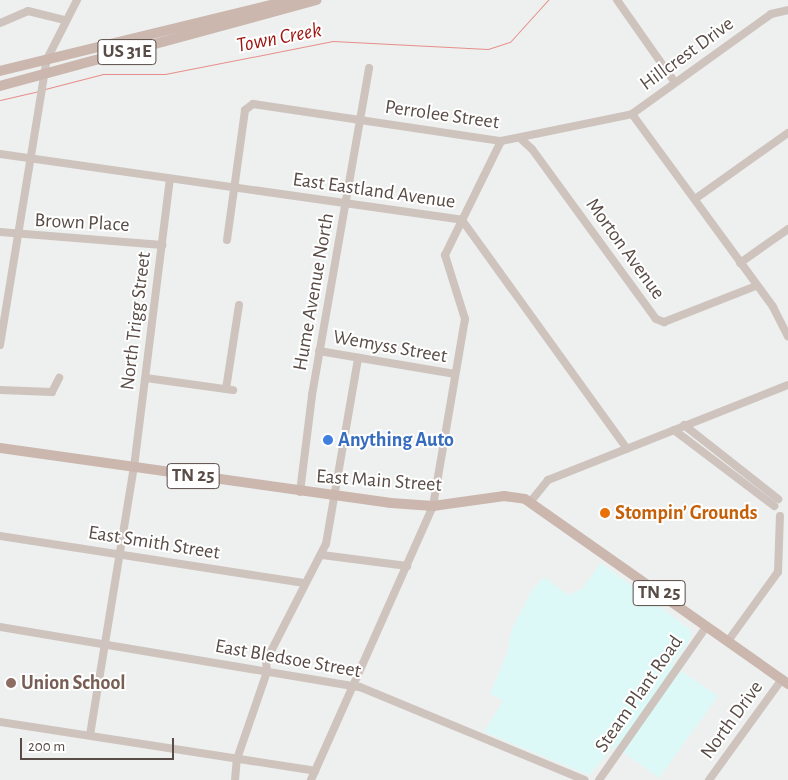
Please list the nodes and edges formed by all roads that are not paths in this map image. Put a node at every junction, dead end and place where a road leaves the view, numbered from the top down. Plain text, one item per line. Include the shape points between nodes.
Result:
1 (77, 0) edge
2 (291, 0) edge
3 (317, 0) edge
4 (617, 0) edge
5 (788, 10) edge
6 (63, 20) junction
7 (0, 24) edge
8 (48, 59) junction
9 (369, 68) dead end
10 (0, 71) edge
11 (45, 79) junction
12 (674, 81) junction
13 (0, 86) edge
14 (632, 114) junction
15 (361, 120) junction
16 (788, 133) edge
17 (520, 138) junction
18 (501, 141) junction
19 (0, 154) edge
20 (31, 158) junction
21 (170, 179) junction
22 (234, 187) junction
23 (695, 199) junction
24 (347, 203) junction
25 (462, 220) junction
26 (788, 229) edge
27 (0, 232) edge
28 (16, 235) junction
29 (227, 240) dead end
30 (162, 245) junction
31 (740, 263) junction
32 (756, 286) junction
33 (239, 305) dead end
34 (788, 336) edge
35 (0, 345) edge
36 (319, 351) junction
37 (358, 358) junction
38 (454, 374) junction
39 (59, 378) dead end
40 (146, 378) junction
41 (788, 385) edge
42 (0, 390) edge
43 (684, 425) junction
44 (674, 430) junction
45 (0, 448) edge
46 (627, 449) junction
47 (134, 467) junction
48 (300, 492) junction
49 (337, 492) junction
50 (531, 501) junction
51 (433, 506) junction
52 (780, 516) dead end
53 (0, 536) edge
54 (120, 554) junction
55 (322, 556) junction
56 (407, 566) junction
57 (302, 583) junction
58 (0, 627) edge
59 (706, 627) junction
60 (728, 641) junction
61 (105, 646) junction
62 (267, 672) junction
63 (785, 682) edge
64 (353, 685) junction
65 (0, 722) edge
66 (90, 735) junction
67 (238, 759) junction
68 (315, 771) junction
69 (235, 780) edge
70 (311, 780) edge
71 (584, 780) edge
72 (599, 780) edge
73 (709, 780) edge

1 - 6 street
2 - 8 main road, US 31E
3 - 11 main road, US 31E
4 - 12 street
5 - 12 street, Hillcrest Drive via 771,14
6 - 7 street via 28,11
6 - 8 street
8 - 10 main road, US 31E
8 - 11 street
9 - 15 street, Hume Avenue North
11 - 13 main road, US 31E
11 - 20 street
12 - 14 street, Hillcrest Drive
14 - 17 street, Perrolee Street
14 - 23 street
15 - 18 street, Perrolee Street
15 - 22 street, Perrolee Street via 253,104 247,106
15 - 24 street, Hume Avenue North
16 - 23 street
17 - 18 street, Perrolee Street
17 - 32 street, Morton Avenue via 532,149 656,319 664,322
18 - 25 street
19 - 20 street, East Eastland Avenue
20 - 21 street, East Eastland Avenue
20 - 28 street
21 - 22 street, East Eastland Avenue
21 - 30 street, North Trigg Street
22 - 24 street, East Eastland Avenue
22 - 29 street
23 - 31 street
24 - 25 street, East Eastland Avenue
24 - 36 street, Hume Avenue North
25 - 38 street via 445,254 466,319
25 - 46 street, East Eastland Avenue
26 - 31 street
27 - 28 street, Brown Place
28 - 30 street, Brown Place
28 - 35 street
30 - 40 street, North Trigg Street
31 - 32 street
32 - 34 street
33 - 40 street via 230,390
36 - 37 street, Wemyss Street
36 - 48 street, Hume Avenue North
37 - 38 street, Wemyss Street
37 - 49 street
38 - 51 street
39 - 42 street via 52,392
40 - 47 street, North Trigg Street
41 - 43 street
43 - 44 street
43 - 44 street via 776,502
44 - 46 street
45 - 47 main road, East Main Street / TN 25
46 - 50 street via 548,480
47 - 48 main road, East Main Street / TN 25
47 - 54 street, North Trigg Street
48 - 49 main road, East Main Street / TN 25
49 - 51 main road, East Main Street / TN 25
49 - 55 street
50 - 51 main road, East Main Street / TN 25 via 504,496
50 - 59 main road, TN 25
51 - 56 street
52 - 60 street via 778,572
53 - 54 street, East Smith Street
54 - 57 street, East Smith Street
54 - 61 street, North Trigg Street
55 - 56 street
55 - 57 street
56 - 64 street
57 - 62 street via 266,661
58 - 61 street, East Bledsoe Street
59 - 60 main road, TN 25
59 - 72 street, Steam Plant Road
60 - 63 main road, TN 25
61 - 62 street, East Bledsoe Street
61 - 66 street, North Trigg Street
62 - 64 street, East Bledsoe Street
62 - 67 street
63 - 73 street, North Drive
64 - 68 street
64 - 71 street, East Bledsoe Street
65 - 66 street
66 - 67 street
67 - 68 street
67 - 69 street
68 - 70 street

